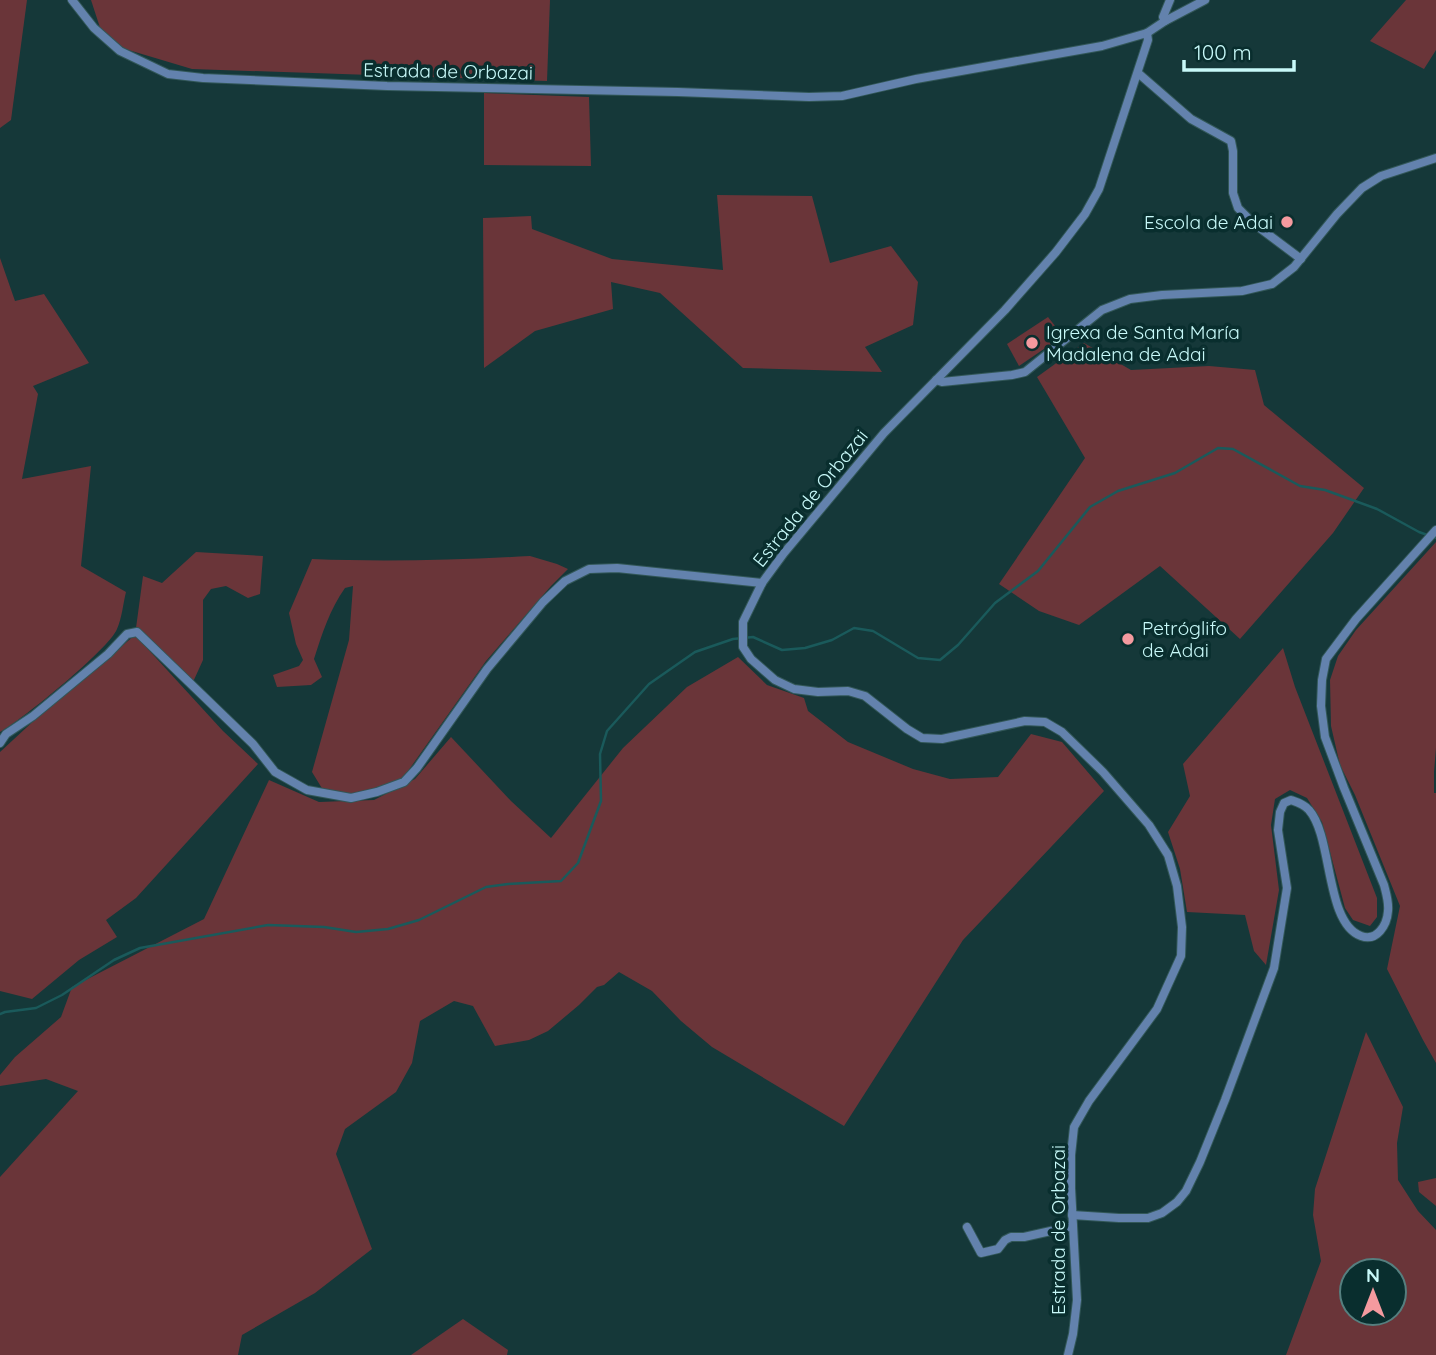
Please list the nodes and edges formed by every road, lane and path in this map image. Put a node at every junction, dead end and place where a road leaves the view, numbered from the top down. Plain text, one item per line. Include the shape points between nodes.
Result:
1 (72, 0) edge
2 (1170, 0) edge
3 (1205, 0) edge
4 (1165, 21) junction
5 (1143, 34) junction
6 (1138, 73) junction
7 (1436, 158) edge
8 (1301, 258) junction
9 (945, 371) junction
10 (936, 380) junction
11 (953, 381) junction
12 (1436, 530) edge
13 (762, 583) junction
14 (0, 743) edge
15 (1072, 1215) junction
16 (1073, 1226) junction
17 (967, 1227) dead end
18 (1068, 1355) edge

1 - 5 street, Estrada de Orbazai via 120,51 168,74 387,86 842,96 1102,47
2 - 4 street
3 - 4 street
4 - 5 street
5 - 6 street, Estrada de Orbazai via 1149,40
6 - 8 street via 1191,119 1231,141 1238,208
6 - 9 street, Estrada de Orbazai via 1099,189 1085,214 1006,310
7 - 8 street via 1381,176 1362,188
8 - 11 street via 1272,284 1242,291 1130,299 1102,310 1025,372
9 - 10 street, Estrada de Orbazai
9 - 11 street
10 - 11 street
10 - 13 street, Estrada de Orbazai via 884,433
12 - 15 street via 1356,619 1326,659 1322,680 1325,737 1384,885 1388,902 1385,925 1370,937 1350,929 1340,914 1310,811 1290,800 1284,803 1278,830 1287,888 1274,968 1186,1191 1162,1213 1148,1218
13 - 14 street via 617,568 589,569 565,581 486,669 404,782 351,798 307,790 275,772 253,744 137,632 127,634
13 - 15 street, Estrada de Orbazai via 743,622 743,647 775,680 794,689 865,696 922,738 942,739 1025,721 1045,722 1062,732 1103,772 1149,824 1168,855 1177,887 1181,957 1157,1009 1074,1127
15 - 16 street, Estrada de Orbazai
16 - 17 street via 1011,1237 998,1249 981,1253
16 - 18 street, Estrada de Orbazai via 1077,1300

